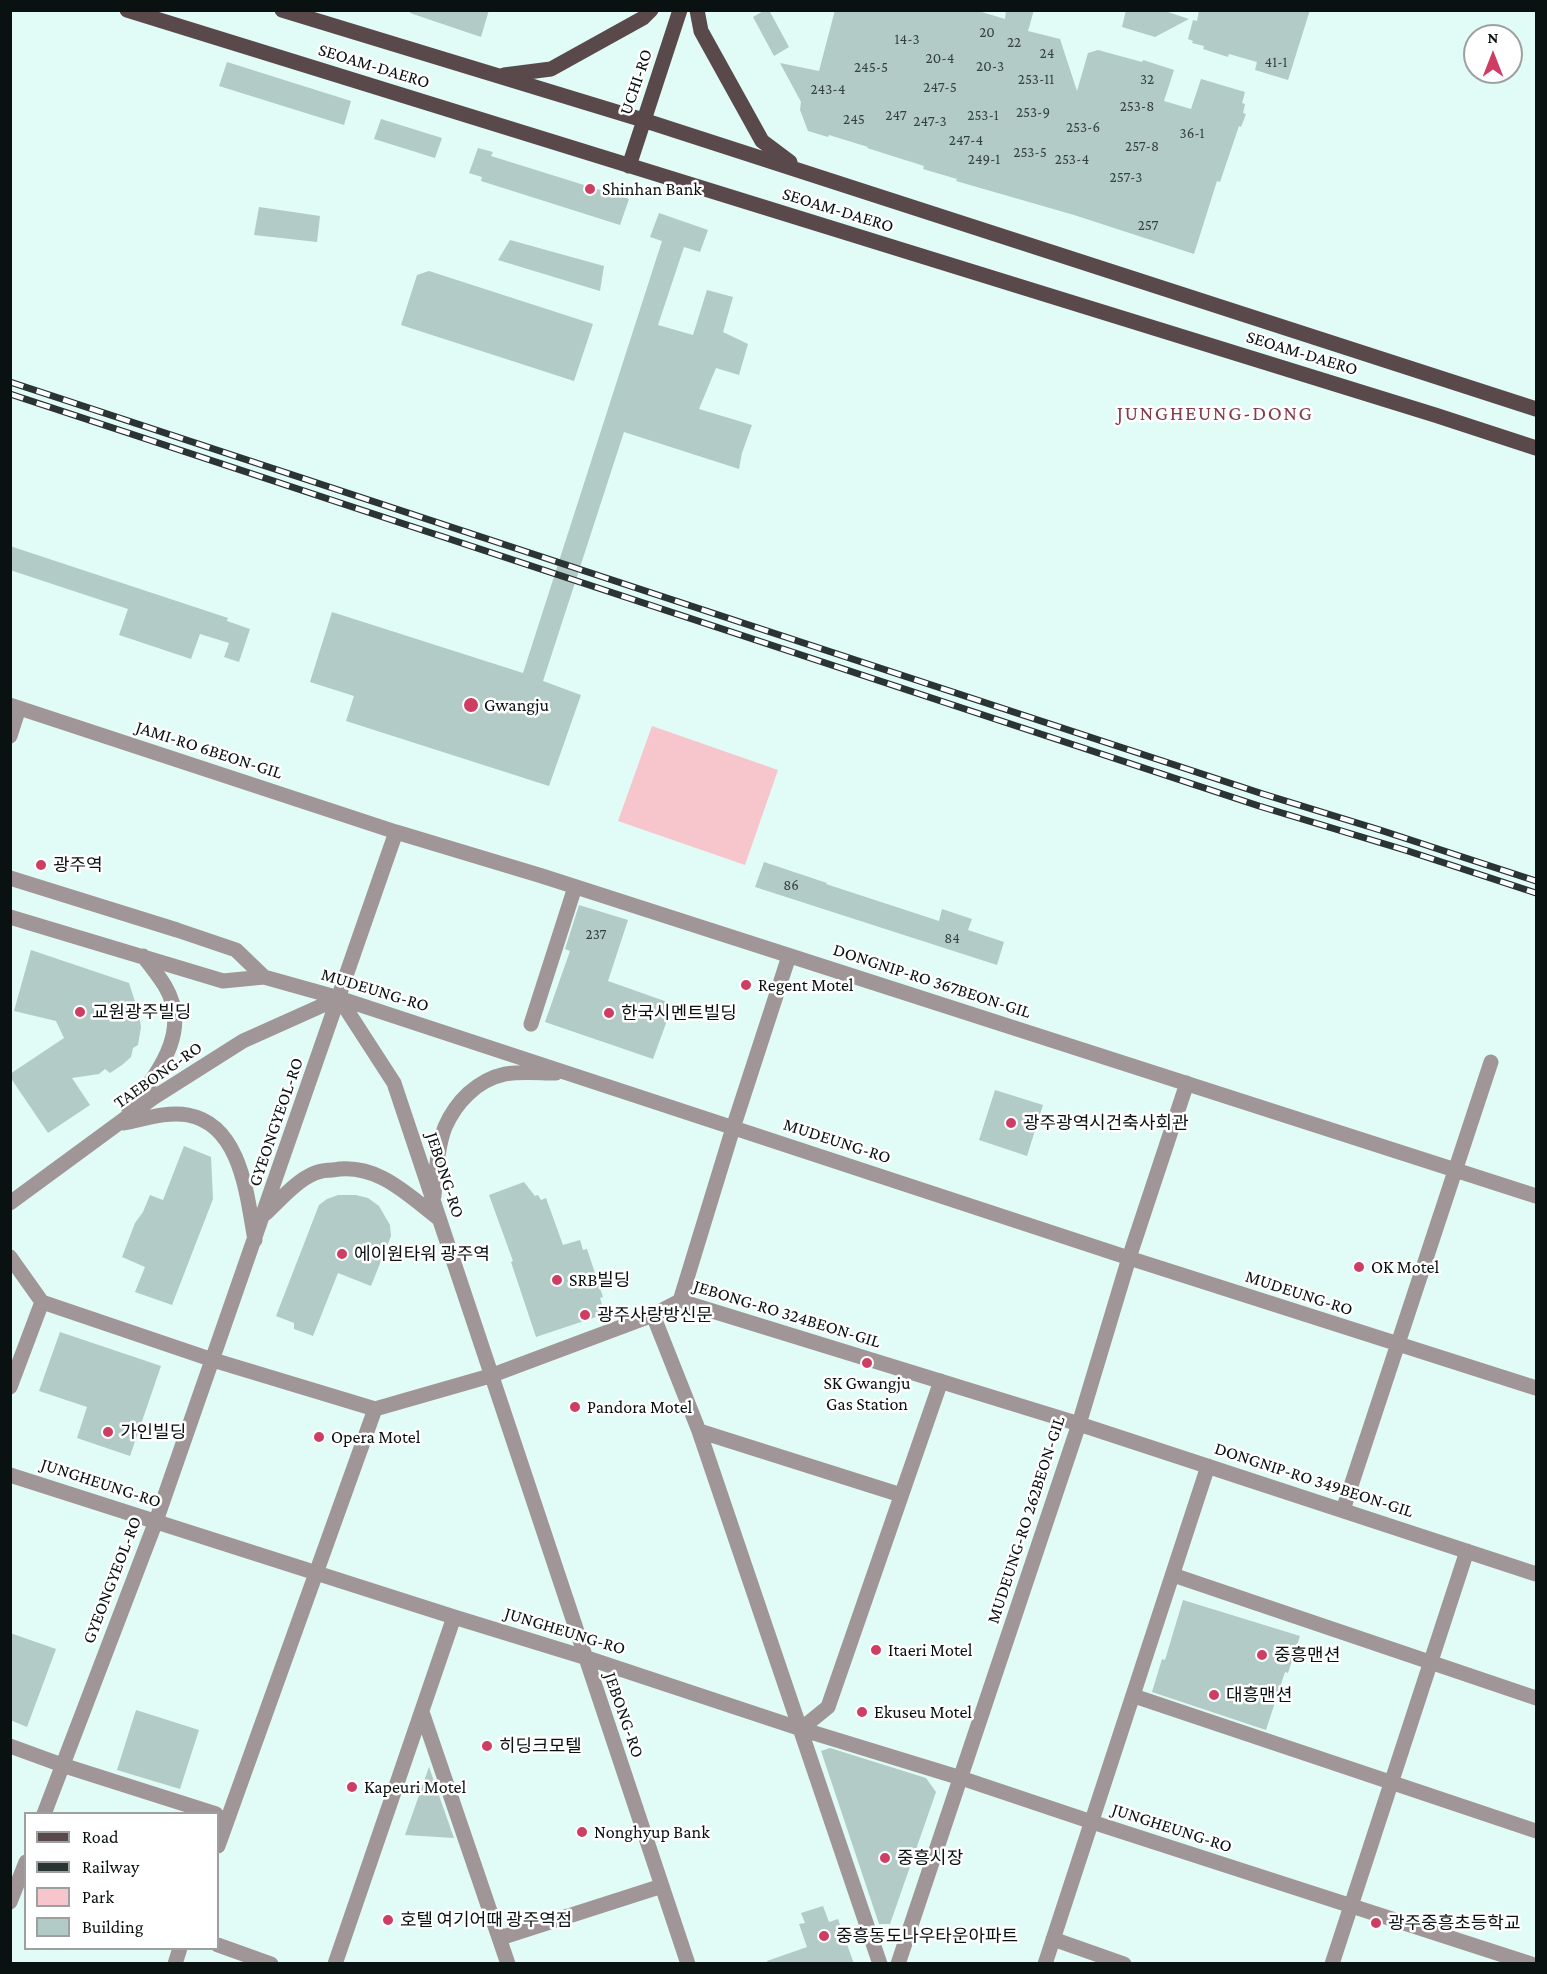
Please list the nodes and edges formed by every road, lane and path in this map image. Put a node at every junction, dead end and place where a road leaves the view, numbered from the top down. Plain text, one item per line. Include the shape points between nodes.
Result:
1 (127, 10) edge
2 (282, 10) edge
3 (651, 10) edge
4 (680, 10) edge
5 (697, 10) edge
6 (498, 76) junction
7 (643, 120) junction
8 (629, 166) junction
9 (802, 170) junction
10 (1536, 410) edge
11 (1536, 448) edge
12 (15, 707) edge
13 (10, 736) edge
14 (396, 832) junction
15 (10, 878) edge
16 (575, 886) junction
17 (10, 917) edge
18 (143, 956) junction
19 (789, 956) junction
20 (264, 977) junction
21 (339, 998) junction
22 (531, 1024) dead end
23 (1491, 1062) dead end
24 (570, 1073) junction
25 (1187, 1083) junction
26 (121, 1124) junction
27 (733, 1128) junction
28 (1455, 1170) junction
29 (1536, 1196) edge
30 (433, 1202) junction
31 (10, 1203) edge
32 (263, 1216) junction
33 (439, 1219) junction
34 (255, 1241) junction
35 (10, 1257) edge
36 (1129, 1258) junction
37 (680, 1301) junction
38 (42, 1302) junction
39 (653, 1315) junction
40 (1397, 1345) junction
41 (213, 1360) junction
42 (490, 1376) junction
43 (940, 1381) junction
44 (10, 1387) edge
45 (1536, 1388) edge
46 (375, 1408) junction
47 (1079, 1424) junction
48 (699, 1431) junction
49 (1208, 1466) junction
50 (10, 1475) edge
51 (901, 1495) junction
52 (1343, 1510) junction
53 (156, 1521) junction
54 (1467, 1551) junction
55 (316, 1573) junction
56 (1536, 1574) edge
57 (1173, 1575) junction
58 (454, 1617) junction
59 (584, 1657) junction
60 (1431, 1662) junction
61 (1134, 1696) junction
62 (1536, 1698) edge
63 (422, 1712) junction
64 (801, 1729) junction
65 (10, 1746) edge
66 (62, 1765) junction
67 (961, 1778) junction
68 (1392, 1781) junction
69 (45, 1812) edge
70 (211, 1812) edge
71 (221, 1815) edge
72 (1092, 1822) junction
73 (1536, 1831) edge
74 (219, 1836) edge
75 (24, 1867) edge
76 (662, 1886) junction
77 (10, 1902) edge
78 (1351, 1906) junction
79 (500, 1938) junction
80 (1053, 1939) junction
81 (219, 1945) edge
82 (271, 1964) edge
83 (335, 1964) edge
84 (508, 1964) edge
85 (688, 1964) edge
86 (880, 1964) edge
87 (898, 1964) edge
88 (1045, 1964) edge
89 (1124, 1964) edge
90 (1332, 1964) edge
91 (1530, 1964) edge

1 - 8 main road, SEOAM-DAERO
2 - 6 main road, SEOAM-DAERO
3 - 6 main road via 644,18 551,69
4 - 7 main road, UCHI-RO
5 - 9 main road via 701,31 762,141
6 - 7 main road, SEOAM-DAERO
7 - 8 main road, UCHI-RO
7 - 9 main road, SEOAM-DAERO
8 - 11 main road, SEOAM-DAERO
9 - 10 main road, SEOAM-DAERO
12 - 13 street
12 - 14 street, JAMI-RO 6BEON-GIL
14 - 16 street, DONGNIP-RO 367BEON-GIL
14 - 21 street, GYEONGYEOL-RO
15 - 20 street, MUDEUNG-RO via 236,950
16 - 19 street, DONGNIP-RO 367BEON-GIL
16 - 22 street
17 - 18 street, MUDEUNG-RO
18 - 20 street, MUDEUNG-RO via 223,981
18 - 26 street via 166,987 174,1006 174,1033 166,1060
19 - 25 street, DONGNIP-RO 367BEON-GIL
19 - 27 street
20 - 21 street, MUDEUNG-RO
21 - 24 street, MUDEUNG-RO
21 - 26 street, TAEBONG-RO via 243,1041 153,1098
21 - 30 street, JEBONG-RO via 394,1083
21 - 32 street, GYEONGYEOL-RO
23 - 28 street
24 - 27 street, MUDEUNG-RO
24 - 30 street via 506,1074 486,1080 470,1091 444,1129
25 - 28 street, DONGNIP-RO 367BEON-GIL
25 - 36 street, MUDEUNG-RO 262BEON-GIL
26 - 31 street, TAEBONG-RO
26 - 34 street via 169,1114 188,1115 216,1130 228,1143 241,1171
27 - 36 street, MUDEUNG-RO
27 - 37 street
28 - 29 street, DONGNIP-RO 367BEON-GIL
28 - 40 street
30 - 33 street, JEBONG-RO
32 - 33 street via 315,1173 342,1168 363,1169 389,1180
32 - 34 street, GYEONGYEOL-RO
33 - 42 street, JEBONG-RO
34 - 41 street, GYEONGYEOL-RO
35 - 38 street
36 - 40 street, MUDEUNG-RO
36 - 47 street, MUDEUNG-RO 262BEON-GIL
37 - 39 street, JEBONG-RO 324BEON-GIL
37 - 43 street, JEBONG-RO 324BEON-GIL
38 - 41 street
38 - 44 street
39 - 42 street, JEBONG-RO 324BEON-GIL
39 - 48 street
40 - 45 street, MUDEUNG-RO
40 - 52 street
41 - 46 street
41 - 53 street, GYEONGYEOL-RO
42 - 46 street
42 - 59 street, JEBONG-RO
43 - 47 street, JEBONG-RO 324BEON-GIL
43 - 51 street
46 - 55 street
47 - 49 street, DONGNIP-RO 349BEON-GIL
47 - 67 street, MUDEUNG-RO 262BEON-GIL
48 - 51 street
48 - 64 street
49 - 52 street, DONGNIP-RO 349BEON-GIL
49 - 57 street
50 - 53 street, JUNGHEUNG-RO
51 - 64 street via 828,1707
52 - 54 street, DONGNIP-RO 349BEON-GIL
53 - 55 street, JUNGHEUNG-RO
53 - 66 street, GYEONGYEOL-RO
54 - 56 street, DONGNIP-RO 349BEON-GIL
54 - 60 street
55 - 58 street, JUNGHEUNG-RO
55 - 71 street
57 - 60 street
57 - 61 street
58 - 59 street, JUNGHEUNG-RO
58 - 63 street
59 - 64 street, JUNGHEUNG-RO
59 - 76 street, JEBONG-RO
60 - 62 street
60 - 68 street
61 - 68 street
61 - 72 street
63 - 79 street
63 - 83 street
64 - 67 street, JUNGHEUNG-RO
64 - 86 street
65 - 66 street
66 - 69 street, GYEONGYEOL-RO
66 - 70 street
67 - 72 street, JUNGHEUNG-RO
67 - 87 street, MUDEUNG-RO 262BEON-GIL
68 - 73 street
68 - 78 street
71 - 74 street
72 - 78 street, JUNGHEUNG-RO
72 - 80 street
75 - 77 street
76 - 79 street
76 - 85 street, JEBONG-RO
78 - 90 street
78 - 91 street, JUNGHEUNG-RO
79 - 84 street
80 - 88 street
80 - 89 street
81 - 82 street

